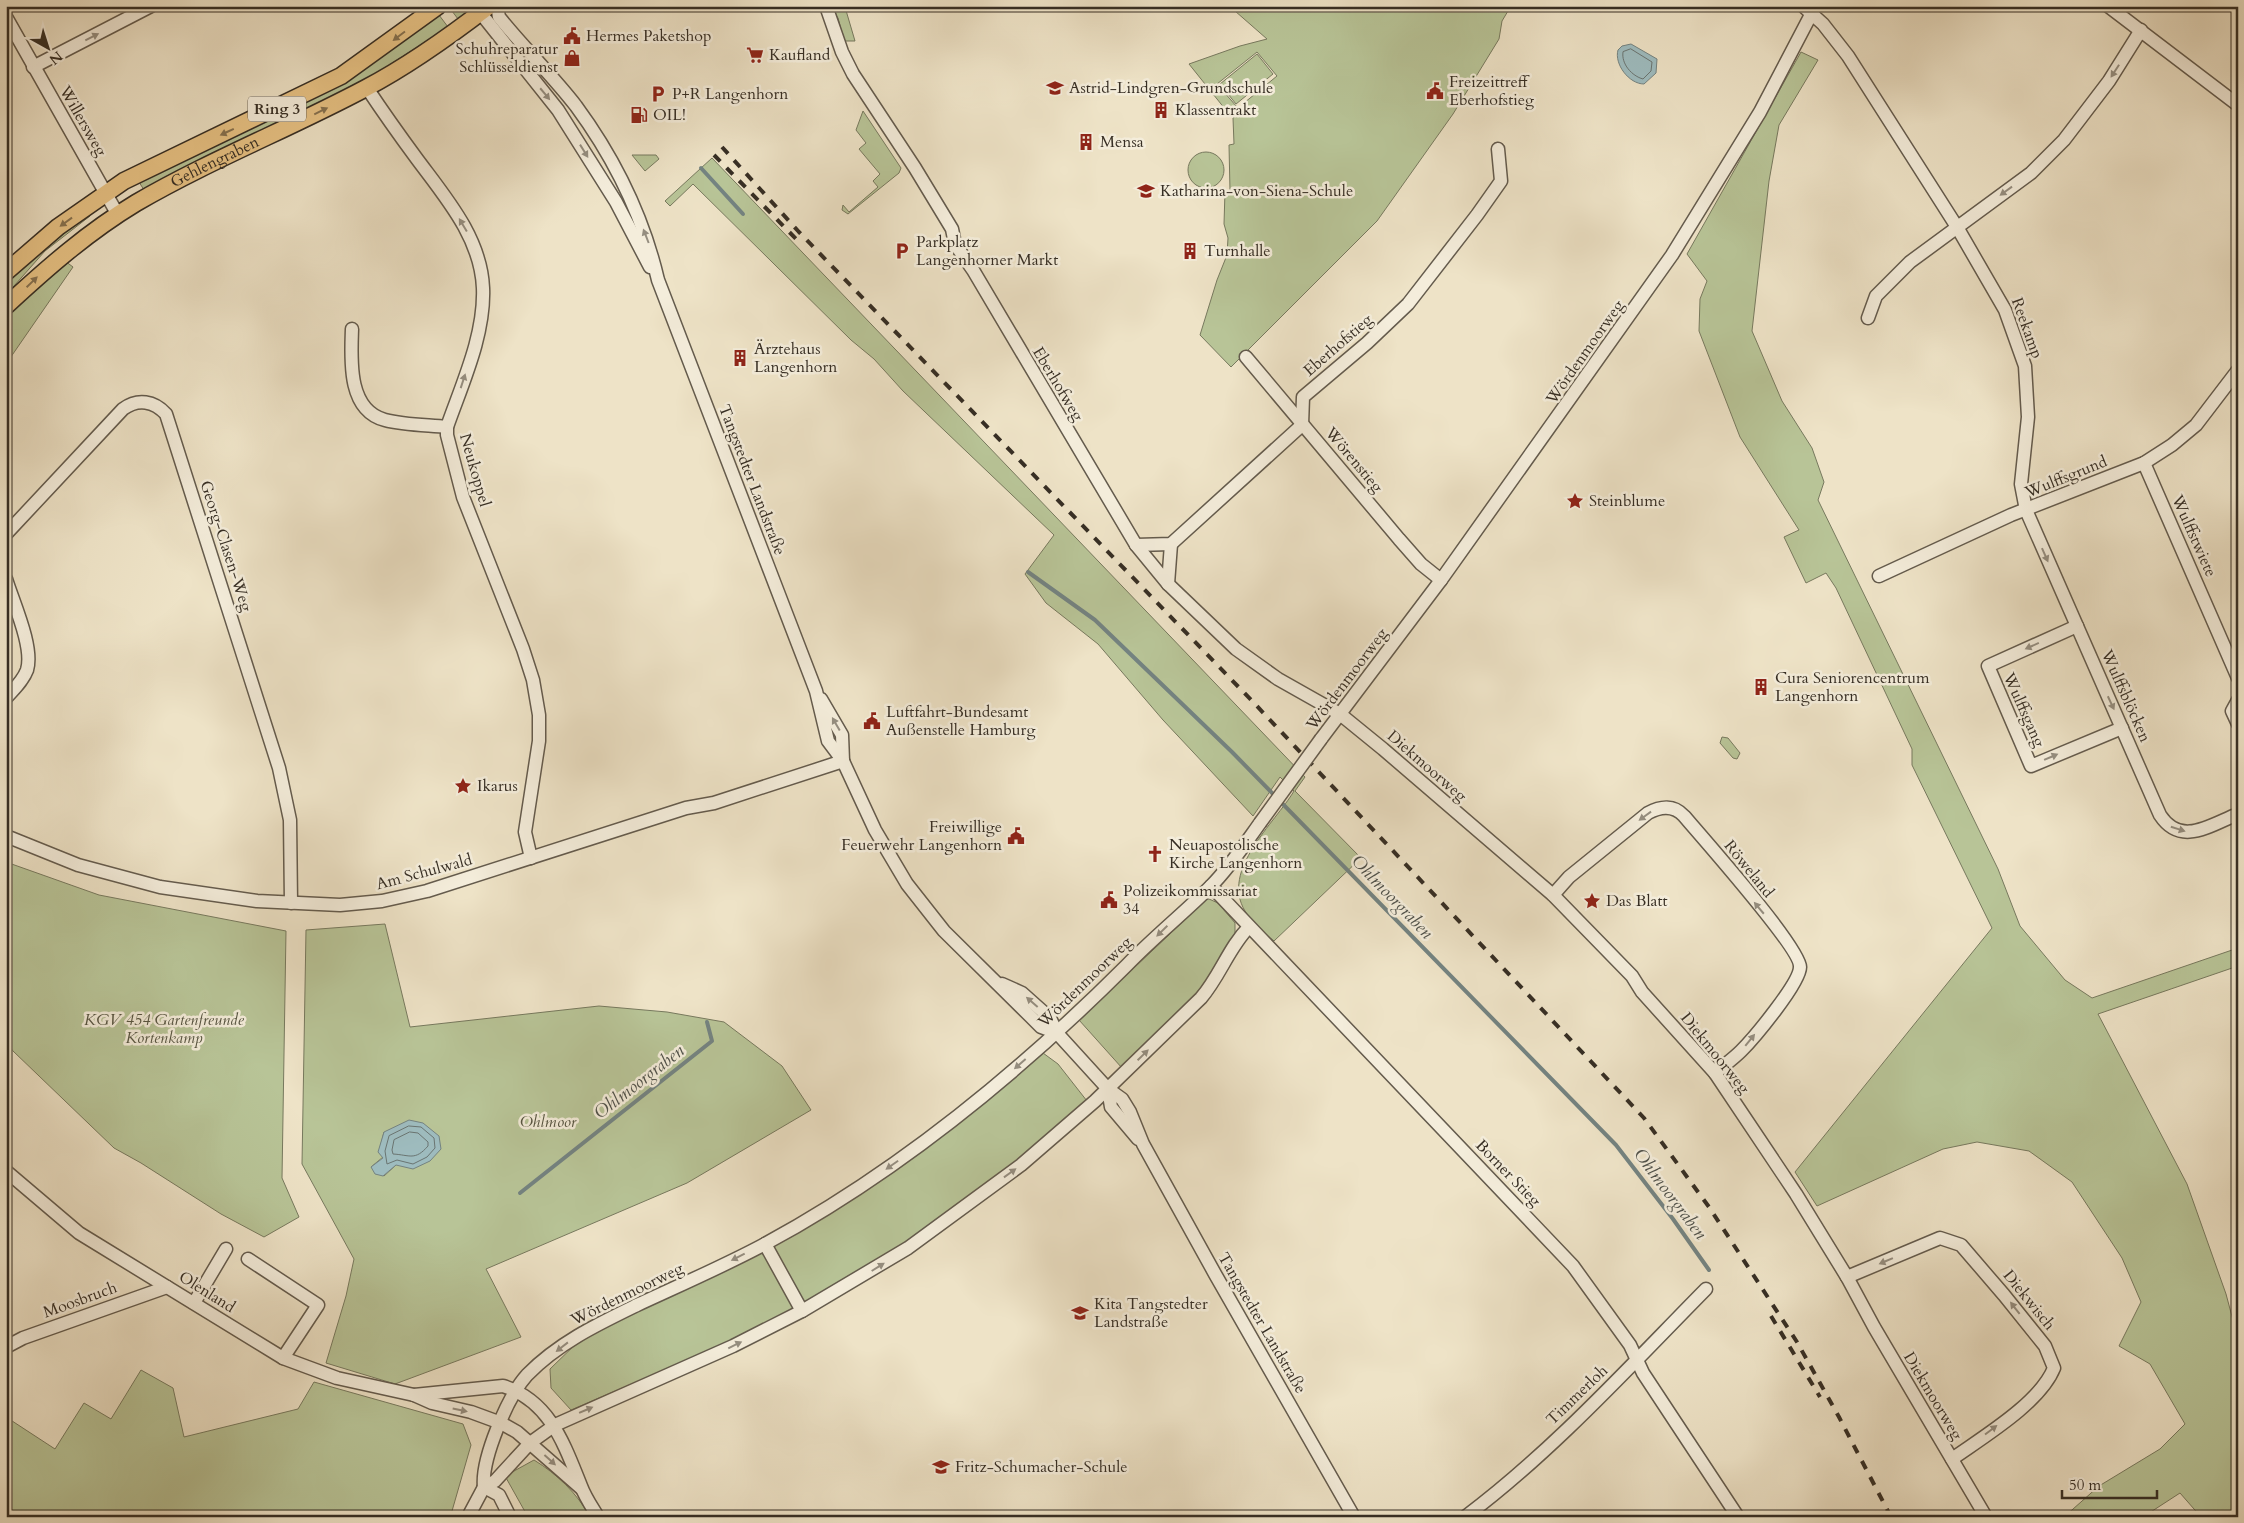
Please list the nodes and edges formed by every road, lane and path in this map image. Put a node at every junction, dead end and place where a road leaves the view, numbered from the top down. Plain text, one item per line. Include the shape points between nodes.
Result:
1 (151, 6) edge
2 (438, 6) edge
3 (497, 6) edge
4 (826, 6) edge
5 (2108, 6) edge
6 (1810, 8) edge
7 (481, 9) edge
8 (6, 18) edge
9 (2141, 30) junction
10 (33, 67) junction
11 (367, 88) junction
12 (2238, 105) edge
13 (1498, 149) dead end
14 (105, 193) junction
15 (118, 215) junction
16 (1957, 227) junction
17 (6, 272) edge
18 (658, 280) junction
19 (6, 306) edge
20 (1868, 318) dead end
21 (352, 328) dead end
22 (1246, 357) dead end
23 (2237, 375) edge
24 (1302, 425) junction
25 (447, 427) junction
26 (2144, 463) junction
27 (2026, 510) junction
28 (6, 534) edge
29 (1171, 544) junction
30 (1136, 545) junction
31 (1879, 576) dead end
32 (6, 579) edge
33 (1441, 580) junction
34 (1168, 584) junction
35 (2077, 626) junction
36 (2238, 678) edge
37 (6, 698) edge
38 (2238, 700) edge
39 (1340, 714) junction
40 (2238, 724) edge
41 (2122, 728) junction
42 (843, 761) junction
43 (2238, 814) edge
44 (6, 836) edge
45 (531, 858) junction
46 (1211, 886) junction
47 (1553, 895) junction
48 (291, 903) junction
49 (1249, 928) junction
50 (1057, 1033) junction
51 (1715, 1073) junction
52 (1108, 1089) junction
53 (7, 1172) edge
54 (765, 1244) junction
55 (226, 1249) dead end
56 (248, 1259) dead end
57 (1847, 1277) junction
58 (167, 1287) junction
59 (1706, 1289) dead end
60 (194, 1302) junction
61 (802, 1311) junction
62 (6, 1347) edge
63 (283, 1358) junction
64 (1637, 1360) junction
65 (517, 1391) junction
66 (414, 1395) junction
67 (501, 1423) junction
68 (555, 1425) junction
69 (530, 1442) junction
70 (1952, 1459) junction
71 (484, 1487) junction
72 (581, 1488) junction
73 (468, 1517) edge
74 (510, 1517) edge
75 (598, 1517) edge
76 (1354, 1517) edge
77 (1465, 1517) edge
78 (1738, 1517) edge
79 (1986, 1517) edge

10 -> 1 street
2 -> 14 main road, Gehlengraben / Ring 3 via 341,76 137,174
18 -> 3 street, Tangstedter Landstraße via 650,246 618,171 575,106 499,17
4 - 30 street, Eberhofweg via 853,74 952,229 959,251
5 - 9 street
6 - 16 street, Reekamp via 1848,56
6 - 33 street, Wördenmoorweg via 1760,112 1679,244
7 - 11 main road, Gehlengraben / Ring 3 via 423,54
7 -> 18 street, Tangstedter Landstraße via 558,110 616,202
8 - 10 street, Willersweg
9 - 12 street
9 -> 16 street via 2109,81 2064,140 2031,173
10 - 14 street, Willersweg
15 -> 11 main road, Gehlengraben / Ring 3 via 176,181
25 -> 11 street, Neukoppel via 482,315 484,289 480,262 456,213
13 - 24 street, Eberhofstieg via 1501,181 1477,215 1408,304 1303,398
14 - 15 street, Willersweg
14 -> 17 main road, Gehlengraben / Ring 3 via 58,227
19 -> 15 main road, Gehlengraben / Ring 3 via 52,263
16 - 20 street via 1910,262 1876,296
16 - 27 street, Reekamp via 2005,310 2024,366 2028,417 2021,484
18 - 42 street, Tangstedter Landstraße via 816,691 840,728
21 - 25 street via 353,381 365,409 384,420
22 - 24 street, Wörenstieg
23 - 26 street, Wulffsgrund via 2196,425
24 - 29 street
24 - 33 street, Wörenstieg via 1399,539
25 - 45 street, Neukoppel via 463,497 523,649 532,680 539,741 525,832
26 - 27 street, Wulffsgrund
26 - 36 street, Wulffstwiete
27 - 31 street, Wulffsgrund
27 -> 35 street, Wulffsblöcken
28 - 48 street, Georg-Clasen-Weg via 123,408 144,402 156,405 166,414 279,768 290,820
29 - 30 street
29 - 34 street
30 - 34 street, Eberhofweg
32 - 37 street via 27,648 28,662 24,676
33 - 39 street, Wördenmoorweg
34 - 39 street, Eberhofweg via 1236,649 1278,679
35 -> 41 street, Wulffsblöcken
35 -> 41 street, Wulffsgang via 1988,666 2031,766
38 - 40 street via 2232,710
39 - 46 street, Wördenmoorweg, bridge via 1230,865
39 - 47 street, Diekmoorweg
41 -> 43 street, Wulffsblöcken via 2167,825 2179,832 2194,832
42 - 45 street, Am Schulwald
42 - 50 street, Tangstedter Landstraße via 875,830 907,884 944,931 998,982 1013,1001 1042,1026
44 - 48 street, Am Schulwald via 78,865 137,882 223,897
45 - 48 street, Am Schulwald via 405,897 358,904
46 - 49 street, Borner Stieg
46 -> 50 street, Wördenmoorweg
47 - 51 street, Diekmoorweg via 1632,976 1642,992
51 -> 47 street, Röweland via 1740,1052 1771,1014 1794,983 1800,966 1796,954 1684,816 1668,808 1648,813 1569,877
52 -> 49 street via 1201,998
49 - 64 street, Borner Stieg via 1572,1266 1630,1345
50 - 52 street, Tangstedter Landstraße
50 -> 54 street, Wördenmoorweg via 932,1138 850,1194
51 - 57 street, Diekmoorweg
61 -> 52 street via 908,1248 1021,1164
52 - 76 street, Tangstedter Landstraße via 1111,1107 1143,1144
53 - 58 street, Olenland via 79,1234
54 - 61 street
54 -> 65 street, Wördenmoorweg via 580,1332 526,1376
55 - 60 street
56 - 63 street via 318,1305
57 - 70 street, Diekmoorweg
70 -> 57 street, Diekwisch via 2036,1396 2054,1368 2045,1346 1961,1246 1940,1238
58 - 60 street, Olenland
58 - 62 street, Moosbruch
59 - 64 street, Timmerloh
60 - 63 street, Olenland
68 -> 61 street via 733,1346
63 - 66 street, Olenland via 337,1378
64 - 77 street, Timmerloh via 1522,1470
64 - 78 street, Borner Stieg
65 - 66 street, Olenland via 503,1386
65 - 67 street, Wördenmoorweg
65 - 68 street
66 -> 67 street, Olenland
67 - 69 street, Olenland
67 - 71 street, Wördenmoorweg via 483,1476
68 - 69 street
68 - 72 street
69 - 71 street via 494,1481
69 -> 72 street, Olenland
70 - 79 street, Diekmoorweg
71 - 73 street
71 - 74 street via 499,1495
72 - 75 street

